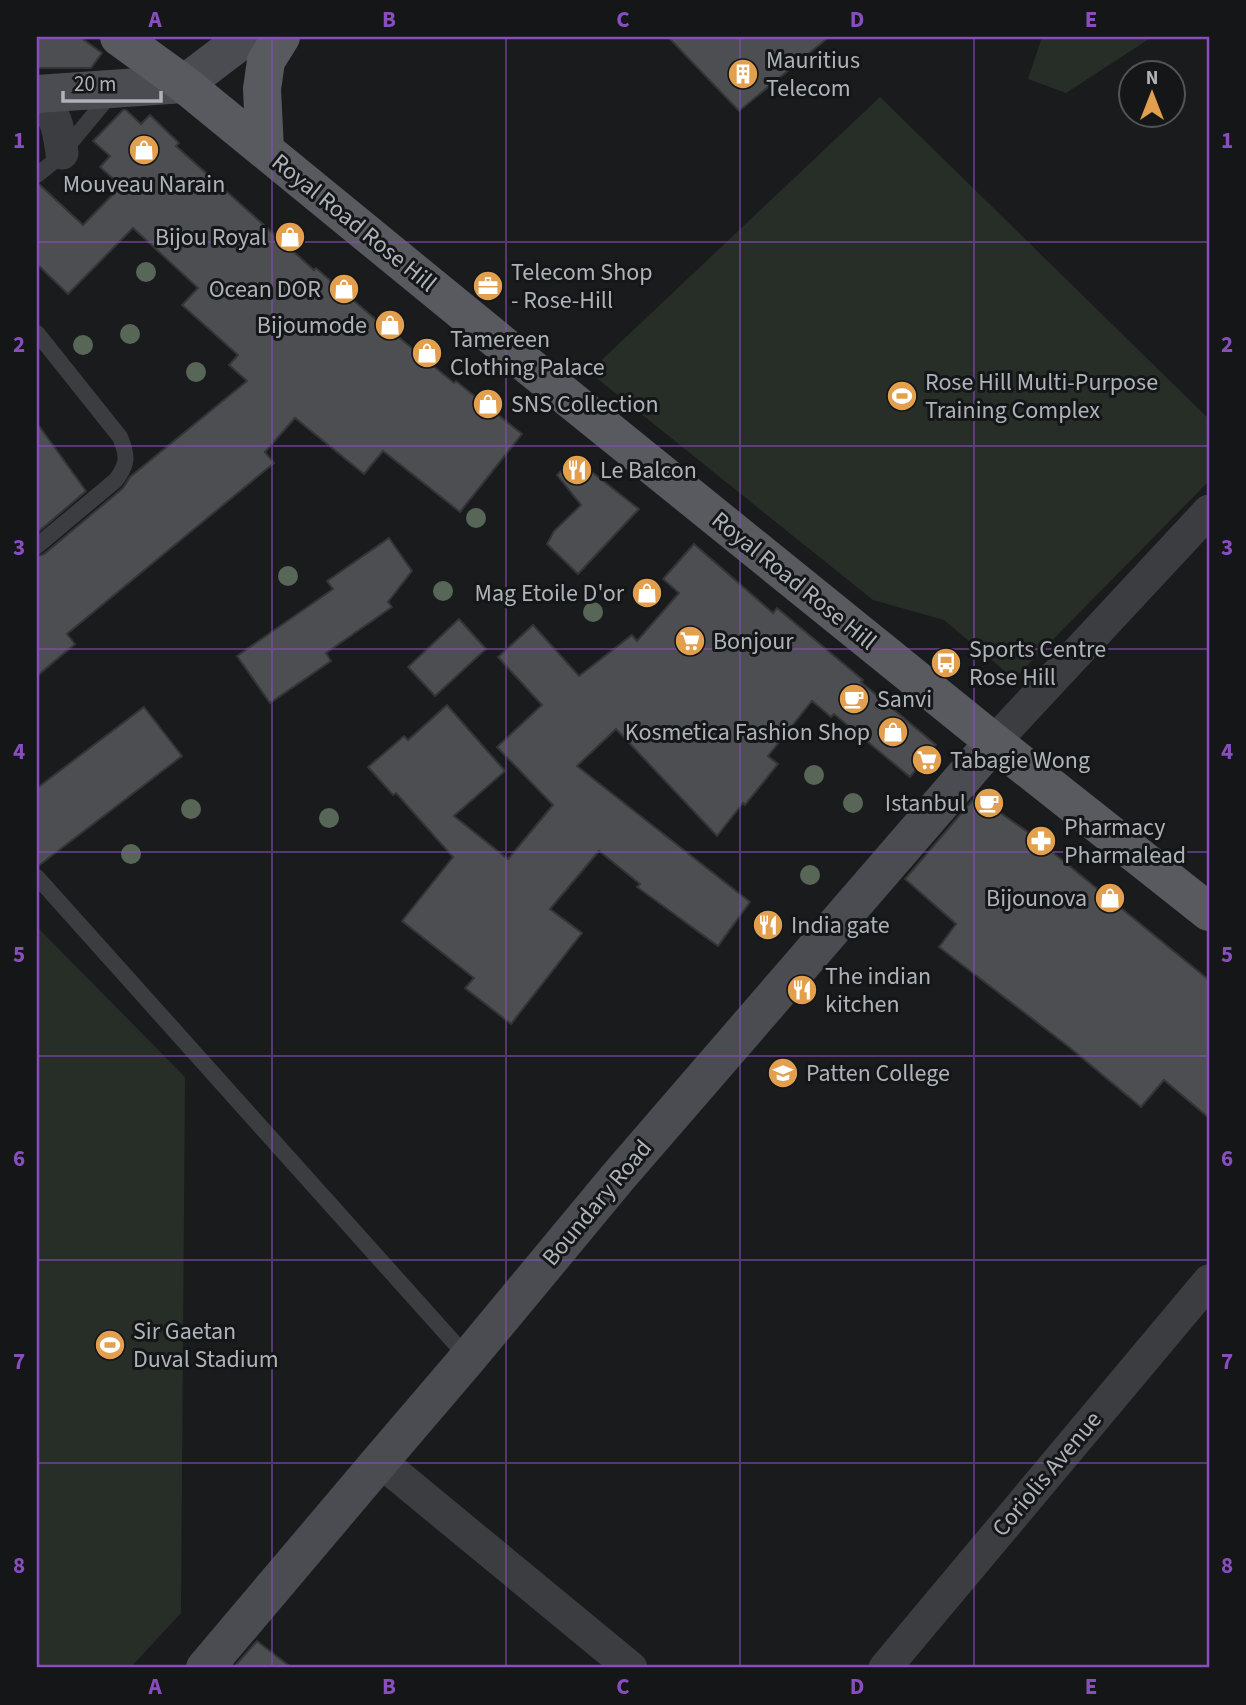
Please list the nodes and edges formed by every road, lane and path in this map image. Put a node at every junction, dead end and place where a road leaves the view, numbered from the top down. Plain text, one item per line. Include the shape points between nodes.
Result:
1 (119, 37) edge
2 (246, 37) edge
3 (281, 37) edge
4 (184, 84) junction
5 (115, 90) junction
6 (37, 94) edge
7 (37, 100) edge
8 (265, 150) junction
9 (62, 153) junction
10 (37, 175) edge
11 (37, 333) edge
12 (1209, 511) edge
13 (37, 546) edge
14 (994, 742) junction
15 (37, 877) edge
16 (1209, 912) edge
17 (1209, 1281) edge
18 (468, 1358) junction
19 (380, 1461) junction
20 (205, 1668) edge
21 (631, 1668) edge
22 (885, 1668) edge

1 - 4 main road, Royal Road Rose Hill
2 - 4 main road
3 - 8 main road via 266,61 262,89
4 - 5 main road
4 - 8 main road, Royal Road Rose Hill
5 - 6 main road
5 - 9 lane
7 - 9 street via 52,114
8 - 14 main road, Royal Road Rose Hill
9 - 10 lane
11 - 13 lane via 120,437 126,462 116,480
12 - 14 street
14 - 16 main road, Royal Road Rose Hill
14 - 18 main road, Boundary Road
15 - 18 lane
17 - 22 street, Coriolis Avenue
18 - 19 main road, Boundary Road
19 - 20 main road, Boundary Road
19 - 21 street

